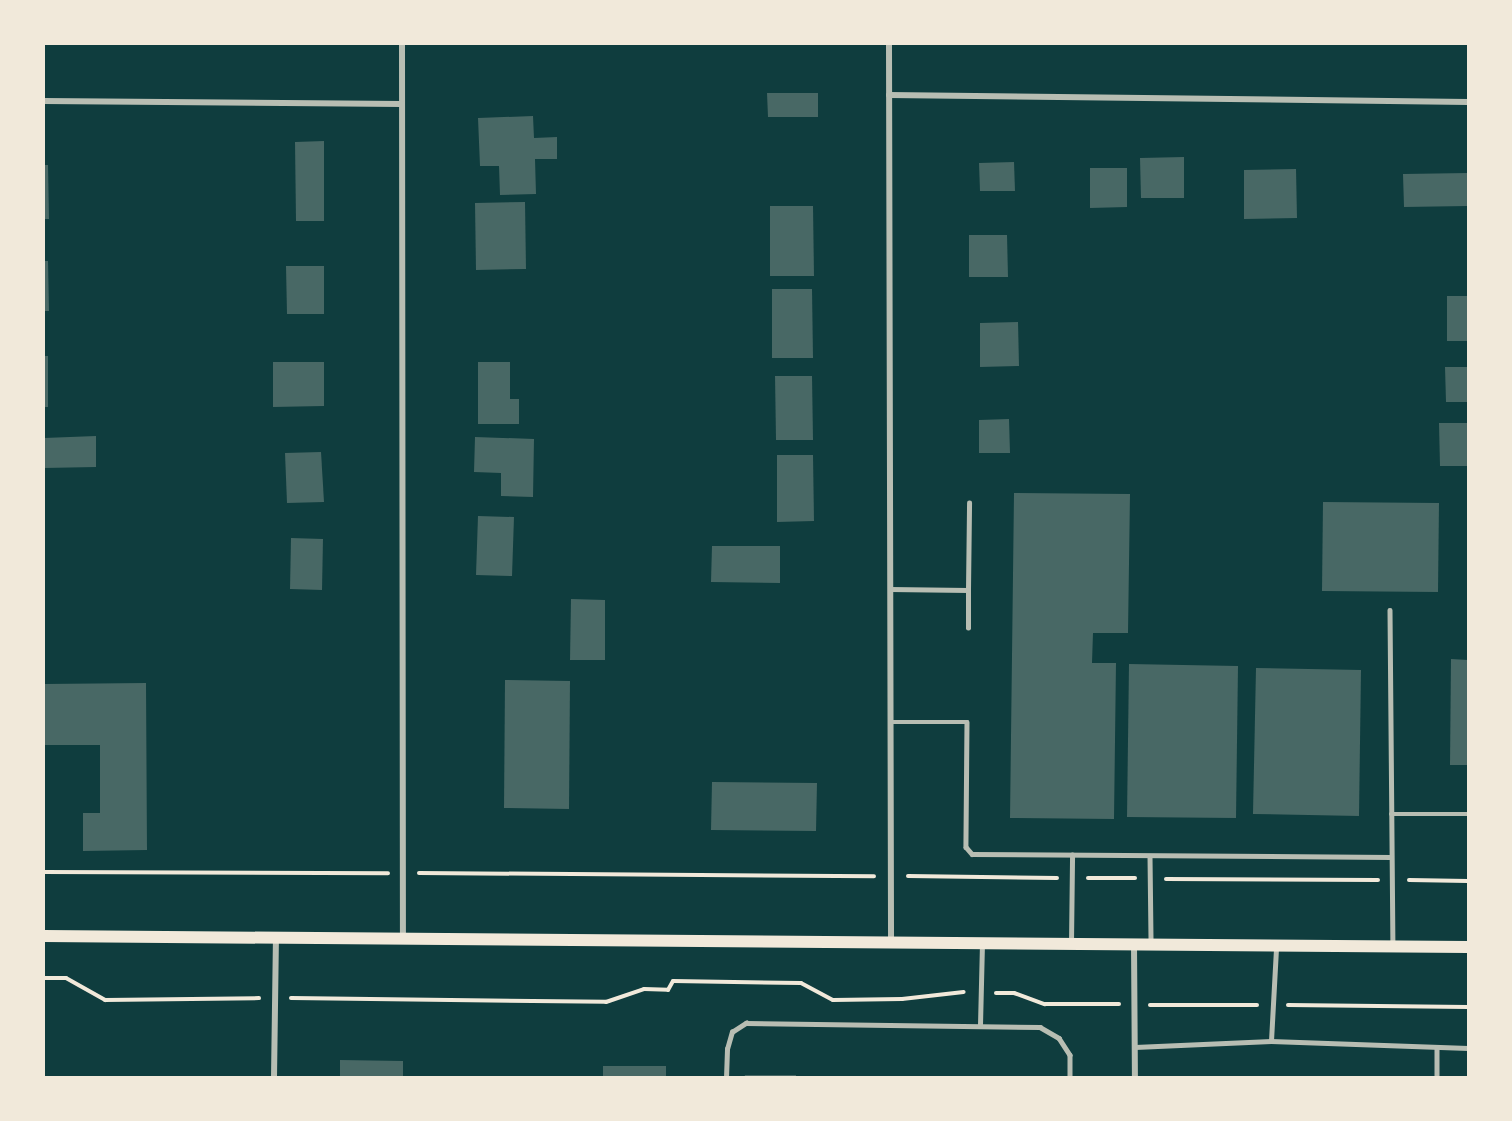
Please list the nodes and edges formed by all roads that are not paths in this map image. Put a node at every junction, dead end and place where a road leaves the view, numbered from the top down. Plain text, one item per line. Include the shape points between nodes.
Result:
1 (402, 44) edge
2 (889, 44) edge
3 (889, 95) junction
4 (44, 101) edge
5 (1468, 102) edge
6 (402, 104) junction
7 (969, 503) dead end
8 (890, 590) junction
9 (968, 590) junction
10 (1390, 610) dead end
11 (968, 628) dead end
12 (890, 722) junction
13 (1391, 813) junction
14 (1468, 814) edge
15 (1072, 855) junction
16 (1150, 856) junction
17 (1391, 857) junction
18 (44, 936) edge
19 (276, 937) junction
20 (403, 938) junction
21 (891, 942) junction
22 (982, 943) junction
23 (1071, 943) junction
24 (1134, 944) junction
25 (1151, 944) junction
26 (1276, 945) junction
27 (1393, 946) junction
28 (1468, 947) edge
29 (980, 1024) junction
30 (1271, 1041) junction
31 (1135, 1047) junction
32 (1437, 1047) junction
33 (1468, 1048) edge
34 (274, 1077) edge
35 (726, 1077) edge
36 (1070, 1077) edge
37 (1135, 1077) edge
38 (1437, 1077) edge

1 - 6 street
2 - 3 street
3 - 5 street
3 - 8 street
4 - 6 street
6 - 20 street
7 - 9 lane
8 - 9 lane
8 - 12 street
9 - 11 lane
10 - 13 lane
12 - 15 lane via 966,722 966,847 972,855
12 - 21 street
13 - 14 lane
13 - 17 lane
15 - 16 lane
15 - 23 lane
16 - 17 lane
16 - 25 lane
17 - 27 lane
18 - 19 main road
19 - 20 main road
19 - 34 street
20 - 21 main road
21 - 22 main road
22 - 23 main road
22 - 29 lane
23 - 24 main road
24 - 25 main road
24 - 31 street
25 - 26 main road
26 - 27 main road
26 - 30 lane
27 - 28 main road
29 - 35 lane via 746,1023 732,1032
29 - 36 lane via 1040,1026 1059,1038 1070,1055
30 - 31 lane
30 - 32 lane
31 - 37 street
32 - 33 lane
32 - 38 lane

